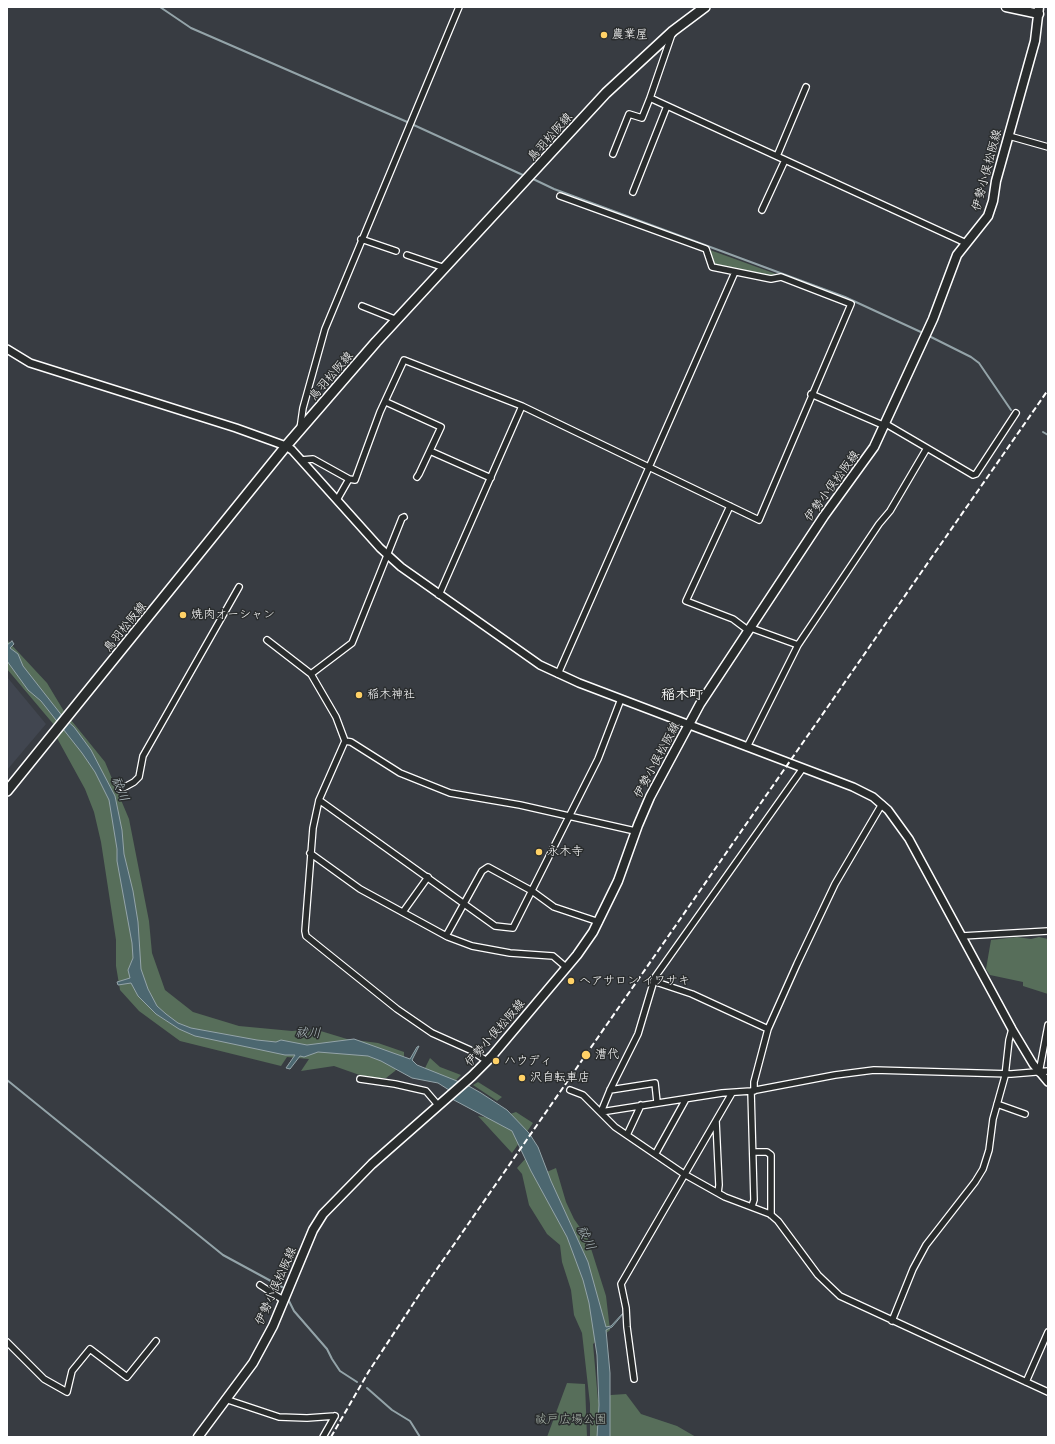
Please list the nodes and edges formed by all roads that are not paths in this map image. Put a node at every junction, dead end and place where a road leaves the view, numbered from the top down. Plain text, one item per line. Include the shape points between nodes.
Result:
1 (458, 7) edge
2 (705, 7) edge
3 (1006, 7) edge
4 (1039, 10) edge
5 (673, 31) junction
6 (806, 87) dead end
7 (650, 98) junction
8 (667, 106) junction
9 (1008, 136) junction
10 (1048, 147) edge
11 (612, 154) dead end
12 (777, 156) junction
13 (785, 160) junction
14 (633, 192) dead end
15 (560, 196) dead end
16 (762, 210) dead end
17 (361, 239) junction
18 (966, 243) junction
19 (396, 252) dead end
20 (407, 255) dead end
21 (445, 268) junction
22 (735, 272) junction
23 (362, 306) dead end
24 (397, 320) junction
25 (7, 349) edge
26 (811, 394) junction
27 (386, 402) junction
28 (522, 406) junction
29 (1016, 413) dead end
30 (886, 425) junction
31 (300, 430) junction
32 (286, 446) junction
33 (927, 448) junction
34 (430, 451) junction
35 (301, 460) junction
36 (648, 467) junction
37 (417, 477) dead end
38 (491, 478) junction
39 (350, 479) junction
40 (337, 500) junction
41 (730, 506) junction
42 (404, 517) dead end
43 (387, 555) junction
44 (240, 586) dead end
45 (440, 594) junction
46 (750, 629) junction
47 (267, 640) dead end
48 (798, 645) junction
49 (311, 674) junction
50 (558, 674) junction
51 (621, 699) junction
52 (689, 724) junction
53 (345, 741) junction
54 (747, 748) junction
55 (803, 768) junction
56 (123, 788) dead end
57 (7, 792) edge
58 (319, 800) junction
59 (882, 804) junction
60 (570, 817) junction
61 (635, 831) junction
62 (310, 853) junction
63 (428, 877) junction
64 (532, 891) junction
65 (464, 903) junction
66 (403, 912) junction
67 (598, 922) junction
68 (1048, 931) edge
69 (446, 936) junction
70 (962, 936) junction
71 (567, 968) junction
72 (653, 981) junction
73 (1048, 1025) edge
74 (768, 1029) junction
75 (1012, 1029) junction
76 (487, 1061) junction
77 (1048, 1071) edge
78 (1006, 1073) junction
79 (1039, 1073) junction
80 (360, 1079) dead end
81 (1048, 1082) edge
82 (570, 1090) dead end
83 (610, 1090) junction
84 (752, 1091) junction
85 (732, 1092) junction
86 (686, 1099) junction
87 (658, 1102) junction
88 (440, 1104) junction
89 (997, 1104) junction
90 (641, 1105) junction
91 (601, 1112) junction
92 (1025, 1114) dead end
93 (716, 1121) junction
94 (627, 1135) junction
95 (753, 1152) junction
96 (656, 1153) junction
97 (684, 1174) junction
98 (718, 1193) junction
99 (752, 1206) junction
100 (771, 1215) junction
101 (260, 1285) dead end
102 (283, 1300) junction
103 (892, 1321) junction
104 (1048, 1332) edge
105 (156, 1341) dead end
106 (7, 1342) edge
107 (634, 1379) dead end
108 (1026, 1382) junction
109 (1048, 1392) edge
110 (225, 1398) junction
111 (198, 1437) edge
112 (323, 1437) edge

1 - 17 street
2 - 5 main road, 鳥羽松阪線
3 - 4 main road
4 - 9 main road, 伊勢小俣松阪線 via 1032,53
5 - 7 street
5 - 21 main road, 鳥羽松阪線 via 606,93
6 - 12 street
7 - 8 street
7 - 11 street via 642,118 629,114
8 - 12 street
8 - 14 street
9 - 10 street
9 - 18 main road, 伊勢小俣松阪線 via 990,212
12 - 13 street
13 - 16 street
13 - 18 street
15 - 22 street via 706,249 712,267
17 - 19 street
17 - 31 street via 325,329 303,408
18 - 30 main road, 伊勢小俣松阪線 via 953,264 933,319
20 - 21 street
21 - 24 main road, 鳥羽松阪線
22 - 26 street via 771,279 781,277 851,304
22 - 36 street
23 - 24 street
24 - 31 main road, 鳥羽松阪線
25 - 32 street via 30,362
26 - 30 street
26 - 41 street via 759,520
27 - 28 street via 404,360
27 - 34 street via 441,427
27 - 39 street via 355,480
28 - 36 street
28 - 38 street
29 - 33 street via 976,474 970,474
30 - 33 street
30 - 46 main road, 伊勢小俣松阪線 via 867,458 824,516
31 - 32 main road, 鳥羽松阪線
32 - 35 street
32 - 57 main road, 鳥羽松阪線
33 - 48 street via 890,511
34 - 37 street
34 - 38 street
35 - 39 street via 313,459
35 - 40 street
36 - 41 street
36 - 50 street
38 - 45 street
39 - 40 street
40 - 43 street
41 - 46 street via 686,601 733,619
42 - 43 street
43 - 45 street
43 - 49 street via 352,643
44 - 56 street via 143,756 138,777
45 - 50 street via 523,654
46 - 48 street
46 - 52 main road, 伊勢小俣松阪線 via 720,670
47 - 49 street
48 - 54 street
49 - 53 street via 336,717
50 - 51 street
51 - 52 street
51 - 60 street via 598,760
52 - 54 street
52 - 61 main road, 伊勢小俣松阪線
53 - 58 street
53 - 60 street via 351,742 400,772 450,793
54 - 55 street
55 - 59 street via 866,793
55 - 72 street
58 - 62 street
58 - 63 street
59 - 70 street via 894,816 909,839
59 - 74 street via 835,884
60 - 61 street
60 - 64 street
61 - 67 main road, 伊勢小俣松阪線 via 618,881
62 - 66 street via 360,889
62 - 76 street via 306,936 396,1009 432,1032
63 - 65 street
63 - 66 street
64 - 65 street via 485,867
64 - 65 street via 513,928 495,926
64 - 67 street via 554,907
65 - 69 street
66 - 69 street
67 - 71 main road, 伊勢小俣松阪線 via 587,943
68 - 70 street
69 - 71 street via 472,946 553,956
70 - 75 street
71 - 76 main road, 伊勢小俣松阪線
72 - 74 street via 698,997
72 - 83 street via 638,1034
73 - 79 street
74 - 84 street
75 - 78 street
75 - 79 street
76 - 88 main road, 伊勢小俣松阪線
77 - 79 street
78 - 79 street
78 - 84 street via 874,1070 835,1074
78 - 89 street
79 - 81 street
80 - 88 street via 426,1091
82 - 91 street via 583,1095
83 - 87 street via 655,1083
83 - 91 street
84 - 85 street
84 - 95 street
85 - 86 street
85 - 93 street
86 - 87 street
86 - 96 street
87 - 90 street
88 - 102 main road, 伊勢小俣松阪線 via 377,1159 323,1214 313,1230
89 - 92 street
89 - 103 street via 983,1169 926,1245 913,1269
90 - 91 street
90 - 94 street
91 - 94 street via 605,1119
93 - 97 street
93 - 98 street
94 - 96 street
95 - 99 street
95 - 100 street via 767,1152 771,1156
96 - 97 street
97 - 98 street
97 - 107 street via 621,1284
98 - 99 street
99 - 100 street
100 - 103 street via 834,1292
101 - 102 street
102 - 110 main road, 伊勢小俣松阪線 via 273,1326 253,1363
103 - 108 street
104 - 108 street
105 - 106 street via 127,1377 90,1349 72,1371 66,1392 44,1379
108 - 109 street
110 - 111 main road, 伊勢小俣松阪線
110 - 112 street via 279,1417 334,1416

